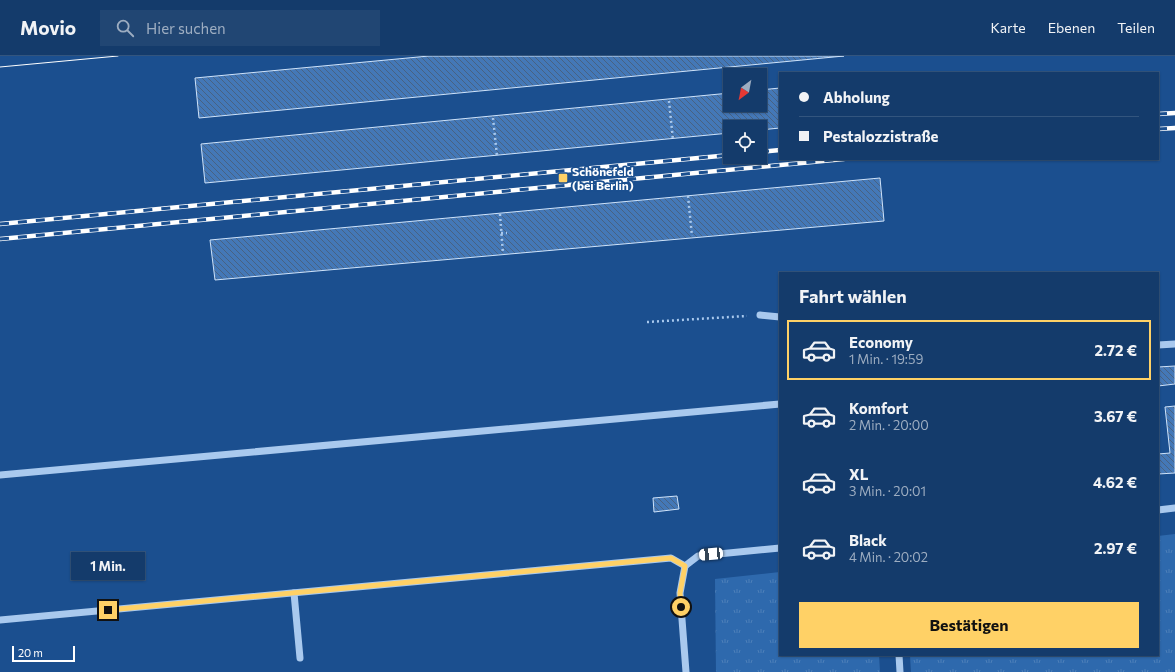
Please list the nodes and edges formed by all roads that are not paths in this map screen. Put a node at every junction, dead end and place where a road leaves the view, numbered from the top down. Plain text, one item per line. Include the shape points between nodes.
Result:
1 (760, 315) road end
2 (779, 317) edge
3 (1175, 344) edge
4 (1159, 345) edge
5 (779, 404) edge
6 (0, 475) edge
7 (1175, 508) edge
8 (1159, 510) edge
9 (779, 548) edge
10 (685, 566) junction
11 (294, 593) junction
12 (0, 620) edge
13 (899, 656) edge
14 (300, 658) dead end
15 (686, 672) edge
16 (900, 672) edge

1 - 2 street
3 - 4 street
5 - 6 street
7 - 8 street
9 - 10 street via 698,556
10 - 11 street via 671,558
10 - 15 street via 680,593
11 - 12 street
11 - 14 street
13 - 16 street

